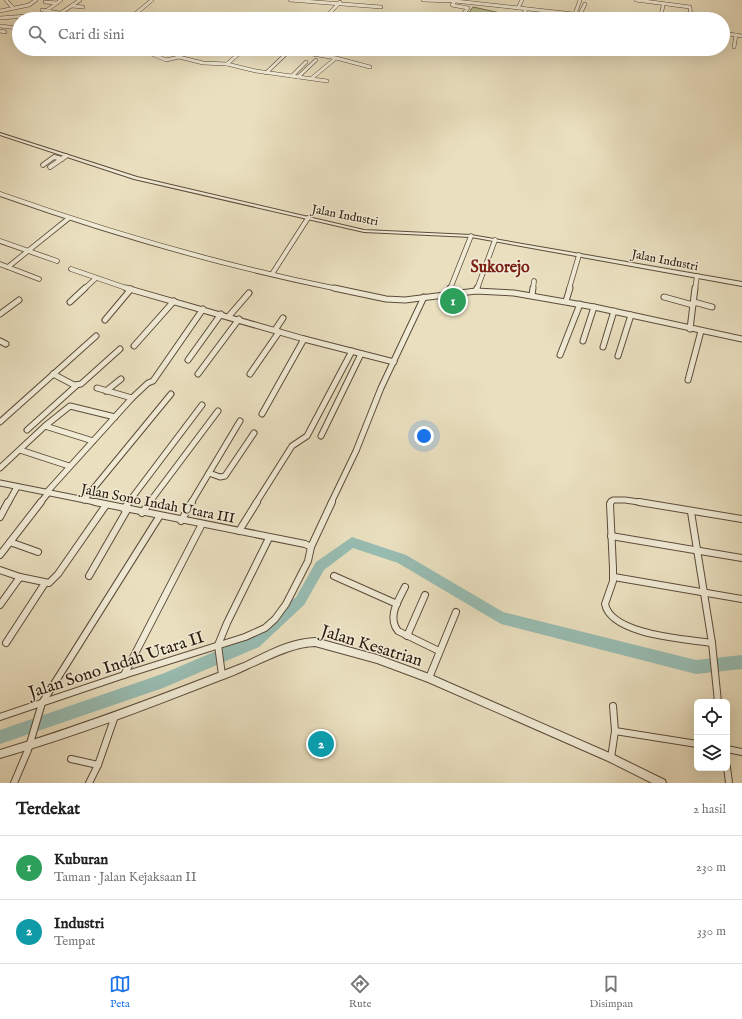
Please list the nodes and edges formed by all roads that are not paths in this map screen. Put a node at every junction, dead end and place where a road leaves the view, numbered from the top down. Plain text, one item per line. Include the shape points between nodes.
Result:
1 (6, 0) edge
2 (25, 0) edge
3 (36, 0) edge
4 (61, 0) edge
5 (80, 0) edge
6 (152, 0) edge
7 (290, 0) edge
8 (342, 0) edge
9 (422, 0) edge
10 (522, 0) edge
11 (580, 0) edge
12 (636, 0) edge
13 (455, 1) edge
14 (46, 2) dead end
15 (57, 3) junction
16 (339, 3) junction
17 (585, 4) dead end
18 (28, 5) junction
19 (71, 6) junction
20 (663, 6) dead end
21 (82, 7) dead end
22 (381, 7) dead end
23 (13, 8) junction
24 (518, 8) junction
25 (526, 8) junction
26 (42, 10) dead end
27 (0, 11) edge
28 (46, 11) junction
29 (53, 12) edge
30 (62, 12) edge
31 (137, 12) edge
32 (331, 12) edge
33 (465, 12) edge
34 (524, 12) edge
35 (559, 12) edge
36 (576, 12) edge
37 (581, 12) edge
38 (662, 12) edge
39 (691, 12) edge
40 (12, 17) edge
41 (0, 18) edge
42 (0, 26) edge
43 (12, 27) edge
44 (0, 31) edge
45 (5, 32) dead end
46 (730, 34) edge
47 (736, 35) junction
48 (742, 36) edge
49 (734, 47) dead end
50 (156, 56) edge
51 (236, 56) edge
52 (284, 56) edge
53 (326, 56) edge
54 (336, 58) junction
55 (316, 60) dead end
56 (306, 62) dead end
57 (227, 64) junction
58 (370, 67) dead end
59 (266, 73) junction
60 (292, 76) junction
61 (298, 77) junction
62 (312, 78) junction
63 (327, 81) dead end
64 (0, 134) edge
65 (64, 157) junction
66 (43, 164) dead end
67 (50, 166) dead end
68 (0, 194) edge
69 (67, 218) junction
70 (308, 218) junction
71 (471, 236) junction
72 (495, 240) junction
73 (0, 241) edge
74 (27, 250) junction
75 (579, 255) junction
76 (57, 261) dead end
77 (4, 266) edge
78 (71, 269) dead end
79 (272, 274) junction
80 (697, 276) junction
81 (39, 279) dead end
82 (96, 279) junction
83 (534, 281) dead end
84 (742, 284) edge
85 (131, 289) junction
86 (476, 291) junction
87 (249, 293) dead end
88 (448, 294) junction
89 (532, 295) junction
90 (424, 297) junction
91 (664, 297) dead end
92 (19, 300) dead end
93 (174, 301) junction
94 (566, 301) junction
95 (70, 302) dead end
96 (580, 304) junction
97 (694, 304) junction
98 (594, 307) junction
99 (712, 307) dead end
100 (203, 309) junction
101 (614, 311) junction
102 (0, 314) edge
103 (221, 314) junction
104 (631, 315) junction
105 (229, 316) junction
106 (283, 318) dead end
107 (239, 319) junction
108 (105, 320) dead end
109 (690, 329) junction
110 (277, 331) junction
111 (701, 331) junction
112 (96, 336) dead end
113 (304, 339) junction
114 (742, 339) edge
115 (0, 341) edge
116 (583, 341) dead end
117 (6, 344) dead end
118 (134, 346) dead end
119 (603, 346) dead end
120 (120, 349) dead end
121 (352, 351) junction
122 (361, 354) junction
123 (560, 355) dead end
124 (618, 356) dead end
125 (188, 360) dead end
126 (394, 362) junction
127 (53, 374) junction
128 (198, 374) dead end
129 (250, 374) dead end
130 (121, 379) dead end
131 (688, 380) dead end
132 (77, 385) junction
133 (97, 388) dead end
134 (106, 391) junction
135 (171, 394) dead end
136 (132, 398) junction
137 (202, 405) dead end
138 (218, 411) dead end
139 (262, 414) dead end
140 (115, 417) junction
141 (240, 420) dead end
142 (0, 422) edge
143 (45, 426) junction
144 (27, 430) dead end
145 (254, 433) dead end
146 (321, 436) dead end
147 (93, 441) junction
148 (20, 450) junction
149 (69, 466) junction
150 (0, 468) edge
151 (209, 473) junction
152 (0, 483) edge
153 (17, 486) junction
154 (48, 492) junction
155 (84, 500) junction
156 (106, 505) junction
157 (126, 509) junction
158 (691, 512) junction
159 (142, 513) junction
160 (0, 517) edge
161 (159, 517) junction
162 (742, 519) edge
163 (181, 521) junction
164 (202, 524) junction
165 (239, 531) junction
166 (611, 536) junction
167 (269, 538) junction
168 (10, 542) junction
169 (311, 547) junction
170 (697, 551) junction
171 (38, 552) dead end
172 (0, 555) edge
173 (742, 558) edge
174 (0, 570) edge
175 (89, 576) dead end
176 (334, 576) dead end
177 (20, 577) junction
178 (614, 577) junction
179 (45, 583) junction
180 (404, 587) dead end
181 (704, 593) junction
182 (425, 595) dead end
183 (742, 599) edge
184 (397, 604) junction
185 (0, 606) edge
186 (456, 612) dead end
187 (407, 636) junction
188 (6, 643) dead end
189 (712, 643) junction
190 (218, 646) junction
191 (439, 651) junction
192 (222, 672) junction
193 (124, 675) junction
194 (429, 678) junction
195 (718, 699) edge
196 (41, 706) junction
197 (613, 706) dead end
198 (115, 716) junction
199 (0, 717) edge
200 (614, 731) junction
201 (694, 744) edge
202 (30, 745) junction
203 (730, 750) edge
204 (742, 752) edge
205 (0, 754) edge
206 (611, 758) junction
207 (71, 759) dead end
208 (98, 765) junction
209 (728, 771) edge
210 (14, 783) edge
211 (89, 783) edge
212 (662, 783) edge
213 (729, 783) edge

1 - 23 street
2 - 18 street
3 - 18 street
4 - 15 street
5 - 19 street
6 - 31 street
7 - 16 street
8 - 16 street
9 - 13 street
10 - 24 street
11 - 36 street
12 - 39 street via 690,7
13 - 24 street
13 - 33 street via 452,4 468,8
14 - 15 street
15 - 28 street
16 - 22 street
16 - 32 street
17 - 37 street
18 - 23 street
19 - 21 street
19 - 30 street
20 - 38 street
23 - 27 street
24 - 25 street
25 - 34 street
25 - 35 street
26 - 28 street
28 - 29 street
40 - 41 street
42 - 43 street
44 - 45 street
46 - 47 street
47 - 48 street
47 - 49 street
50 - 57 street via 166,60 179,58
51 - 57 street
52 - 59 street
53 - 54 street
54 - 58 street
54 - 62 street
55 - 61 street
56 - 60 street
57 - 59 street
59 - 60 street
60 - 61 street
61 - 62 street
62 - 63 street
64 - 65 street, Jalan Industri
65 - 66 street via 54,157
65 - 67 street
65 - 70 street, Jalan Industri via 147,181
68 - 69 street
69 - 74 street
69 - 79 street
70 - 71 street, Jalan Industri via 371,232
70 - 79 street
71 - 72 street, Jalan Industri
71 - 88 street
72 - 75 street, Jalan Industri
72 - 86 street
73 - 74 street
74 - 76 street
74 - 77 street
75 - 80 street, Jalan Industri
75 - 94 street
77 - 81 street
78 - 82 street
79 - 90 street via 386,299
80 - 84 street, Jalan Industri
80 - 97 street
82 - 85 street
82 - 95 street
83 - 89 street
85 - 93 street
85 - 108 street
86 - 88 street
86 - 89 street
87 - 105 street
88 - 90 street
89 - 94 street
90 - 126 street, Jalan Sono Indah Utara II
91 - 97 street
92 - 102 street
93 - 100 street
93 - 118 street
94 - 96 street
96 - 98 street
96 - 123 street
97 - 99 street
97 - 109 street
98 - 101 street
98 - 116 street
100 - 103 street
100 - 136 street via 153,381
101 - 104 street
101 - 119 street
103 - 105 street
103 - 125 street
104 - 109 street
104 - 124 street
105 - 107 street
106 - 110 street
107 - 110 street
107 - 128 street
109 - 111 street
110 - 113 street
110 - 129 street
111 - 114 street
111 - 131 street
112 - 127 street
113 - 121 street
113 - 139 street
115 - 117 street
120 - 132 street
121 - 122 street
121 - 165 street via 307,436 292,446
122 - 126 street
122 - 146 street
126 - 169 street, Jalan Sono Indah Utara II
127 - 132 street
127 - 142 street
130 - 134 street
132 - 144 street
133 - 134 street
134 - 136 street
135 - 155 street
136 - 140 street
137 - 157 street via 154,467
138 - 159 street
140 - 143 street via 70,406
140 - 147 street
141 - 151 street
143 - 147 street
143 - 148 street
145 - 151 street via 225,476
147 - 149 street
148 - 149 street
148 - 150 street
149 - 154 street
151 - 163 street
152 - 153 street, Jalan Sono Indah Utara III
153 - 154 street, Jalan Sono Indah Utara III
153 - 160 street
154 - 155 street, Jalan Sono Indah Utara III
154 - 168 street
155 - 156 street, Jalan Sono Indah Utara III
156 - 157 street, Jalan Sono Indah Utara III
156 - 179 street via 58,574 49,583
157 - 159 street, Jalan Sono Indah Utara III
157 - 175 street
158 - 162 street
158 - 166 street via 613,500 610,504
158 - 170 street
159 - 161 street, Jalan Sono Indah Utara III
161 - 163 street, Jalan Sono Indah Utara III
161 - 196 street
163 - 164 street, Jalan Sono Indah Utara III
164 - 165 street, Jalan Sono Indah Utara III
164 - 193 street
165 - 167 street, Jalan Sono Indah Utara III
166 - 170 street
166 - 178 street
167 - 169 street, Jalan Sono Indah Utara III
167 - 190 street
168 - 171 street
168 - 172 street
169 - 190 street, Jalan Sono Indah Utara II via 312,552 305,567 286,604 275,619 253,634
170 - 173 street
170 - 181 street
174 - 177 street
176 - 184 street
177 - 179 street
177 - 185 street
178 - 181 street
178 - 189 street via 605,604 608,614 616,622 638,631
179 - 188 street
180 - 184 street
181 - 183 street
181 - 189 street
182 - 187 street
184 - 187 street via 393,625 396,630
186 - 191 street
187 - 191 street
189 - 195 street
190 - 192 street
190 - 193 street, Jalan Sono Indah Utara II
191 - 194 street
192 - 194 street, Jalan Kesatrian via 310,642 344,649
192 - 198 street, Jalan Kesatrian
193 - 196 street, Jalan Sono Indah Utara II
194 - 206 street, Jalan Kesatrian
196 - 199 street, Jalan Sono Indah Utara II
196 - 202 street
197 - 200 street
198 - 202 street, Jalan Kesatrian
198 - 208 street
200 - 201 street
200 - 206 street
202 - 205 street, Jalan Kesatrian
202 - 210 street
203 - 204 street
206 - 212 street, Jalan Kesatrian
207 - 208 street
208 - 211 street
209 - 213 street

